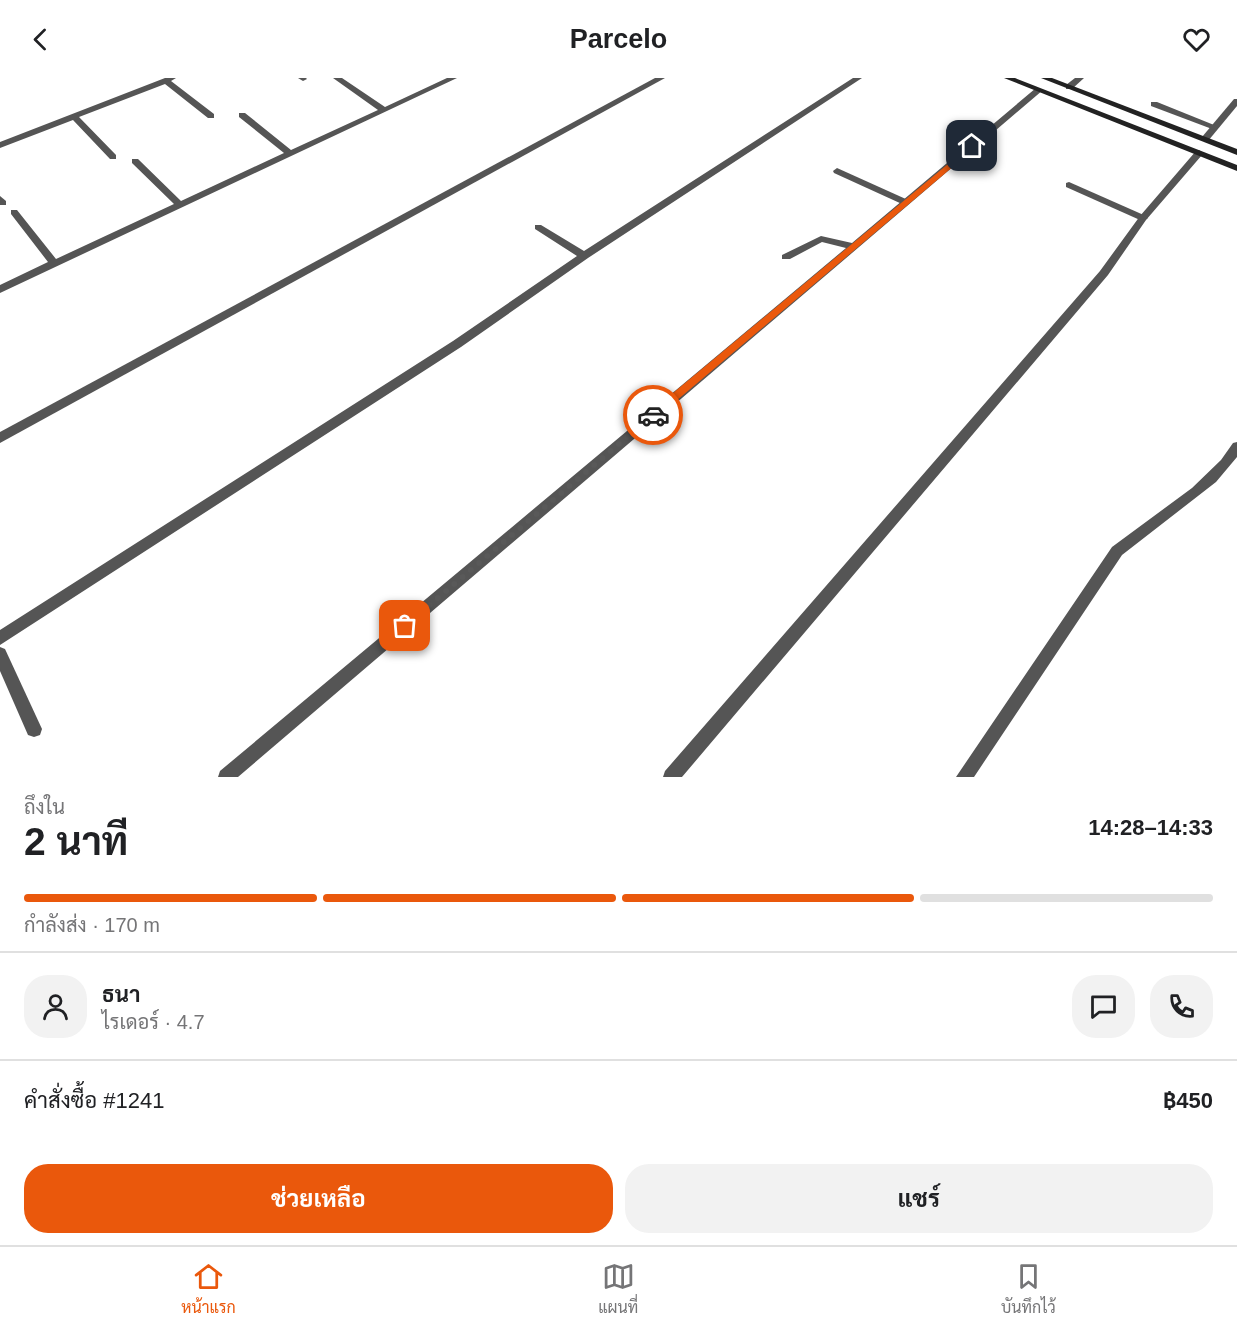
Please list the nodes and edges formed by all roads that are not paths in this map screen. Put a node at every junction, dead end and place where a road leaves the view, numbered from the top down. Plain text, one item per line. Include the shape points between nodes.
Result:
1 (184, 78) edge
2 (337, 78) edge
3 (453, 78) edge
4 (661, 78) edge
5 (858, 78) edge
6 (1008, 78) edge
7 (1080, 78) edge
8 (1053, 79) edge
9 (169, 80) edge
10 (1069, 87) junction
11 (1039, 90) junction
12 (1237, 101) edge
13 (1154, 104) dead end
14 (384, 110) junction
15 (242, 115) dead end
16 (74, 116) junction
17 (211, 116) dead end
18 (1215, 127) junction
19 (1205, 139) junction
20 (0, 145) edge
21 (1237, 152) edge
22 (1199, 153) junction
23 (290, 154) junction
24 (113, 157) dead end
25 (135, 161) dead end
26 (1237, 168) edge
27 (837, 171) dead end
28 (1069, 185) dead end
29 (905, 202) junction
30 (180, 205) junction
31 (14, 212) dead end
32 (1143, 218) junction
33 (538, 227) dead end
34 (852, 246) junction
35 (584, 256) junction
36 (786, 257) dead end
37 (55, 264) junction
38 (0, 289) edge
39 (0, 438) edge
40 (1237, 447) edge
41 (0, 638) edge
42 (0, 654) edge
43 (34, 729) dead end
44 (226, 777) edge
45 (671, 777) edge
46 (964, 777) edge

1 - 9 street
2 - 14 street
3 - 14 street
4 - 39 street
5 - 35 street
6 - 11 main road
7 - 10 street
8 - 10 main road
9 - 16 street
9 - 17 street
10 - 19 main road
11 - 22 main road
11 - 29 street
12 - 18 street
13 - 18 street
14 - 23 street
15 - 23 street
16 - 20 street
16 - 24 street
18 - 19 street
19 - 21 main road
22 - 26 main road
22 - 32 street
23 - 30 street
25 - 30 street
27 - 29 street
28 - 32 street
29 - 34 street
30 - 37 street
31 - 37 street
32 - 45 street via 1104,273
33 - 35 street
34 - 36 street via 821,238
34 - 44 street
35 - 41 street via 457,344
37 - 38 street
40 - 46 street via 1205,486 1117,551
42 - 43 street

